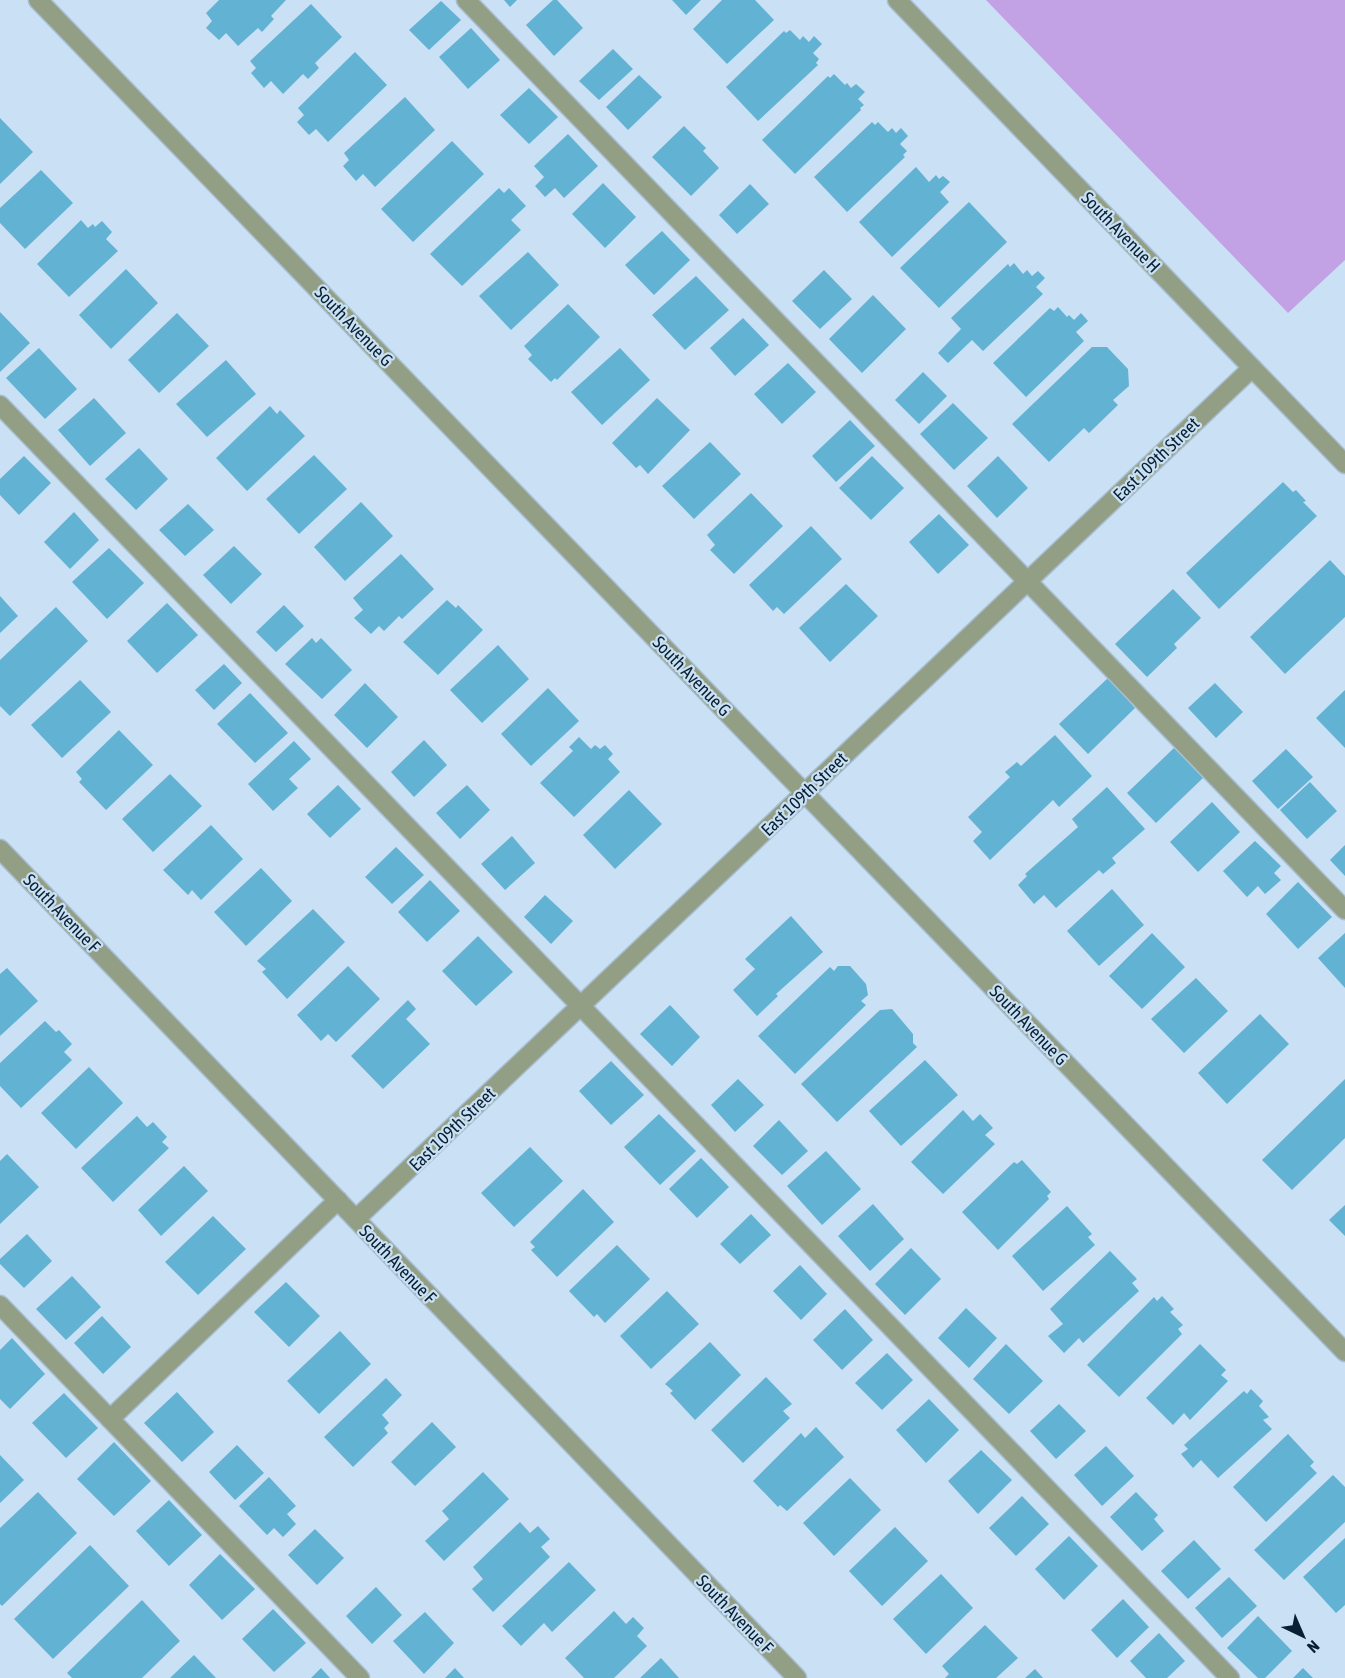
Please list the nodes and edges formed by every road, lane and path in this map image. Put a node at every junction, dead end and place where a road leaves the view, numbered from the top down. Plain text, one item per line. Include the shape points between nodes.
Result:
1 (38, 0) edge
2 (466, 0) edge
3 (897, 0) edge
4 (1252, 368) junction
5 (0, 405) edge
6 (1345, 464) edge
7 (1028, 581) junction
8 (805, 793) junction
9 (0, 849) edge
10 (1345, 910) edge
11 (581, 1006) junction
12 (338, 1200) junction
13 (356, 1219) junction
14 (0, 1305) edge
15 (1345, 1352) edge
16 (110, 1419) junction
17 (360, 1678) edge
18 (797, 1678) edge
19 (1230, 1678) edge

1 - 8 street, South Avenue G
2 - 7 street
3 - 4 street, South Avenue H
4 - 6 street, South Avenue H
4 - 7 street, East 109th Street
5 - 11 street
7 - 8 street, East 109th Street
7 - 10 street
8 - 11 street, East 109th Street
8 - 15 street, South Avenue G
9 - 12 street, South Avenue F
11 - 13 street, East 109th Street
11 - 19 street
12 - 13 street, South Avenue F
12 - 16 street
13 - 18 street, South Avenue F
14 - 16 street
16 - 17 street

